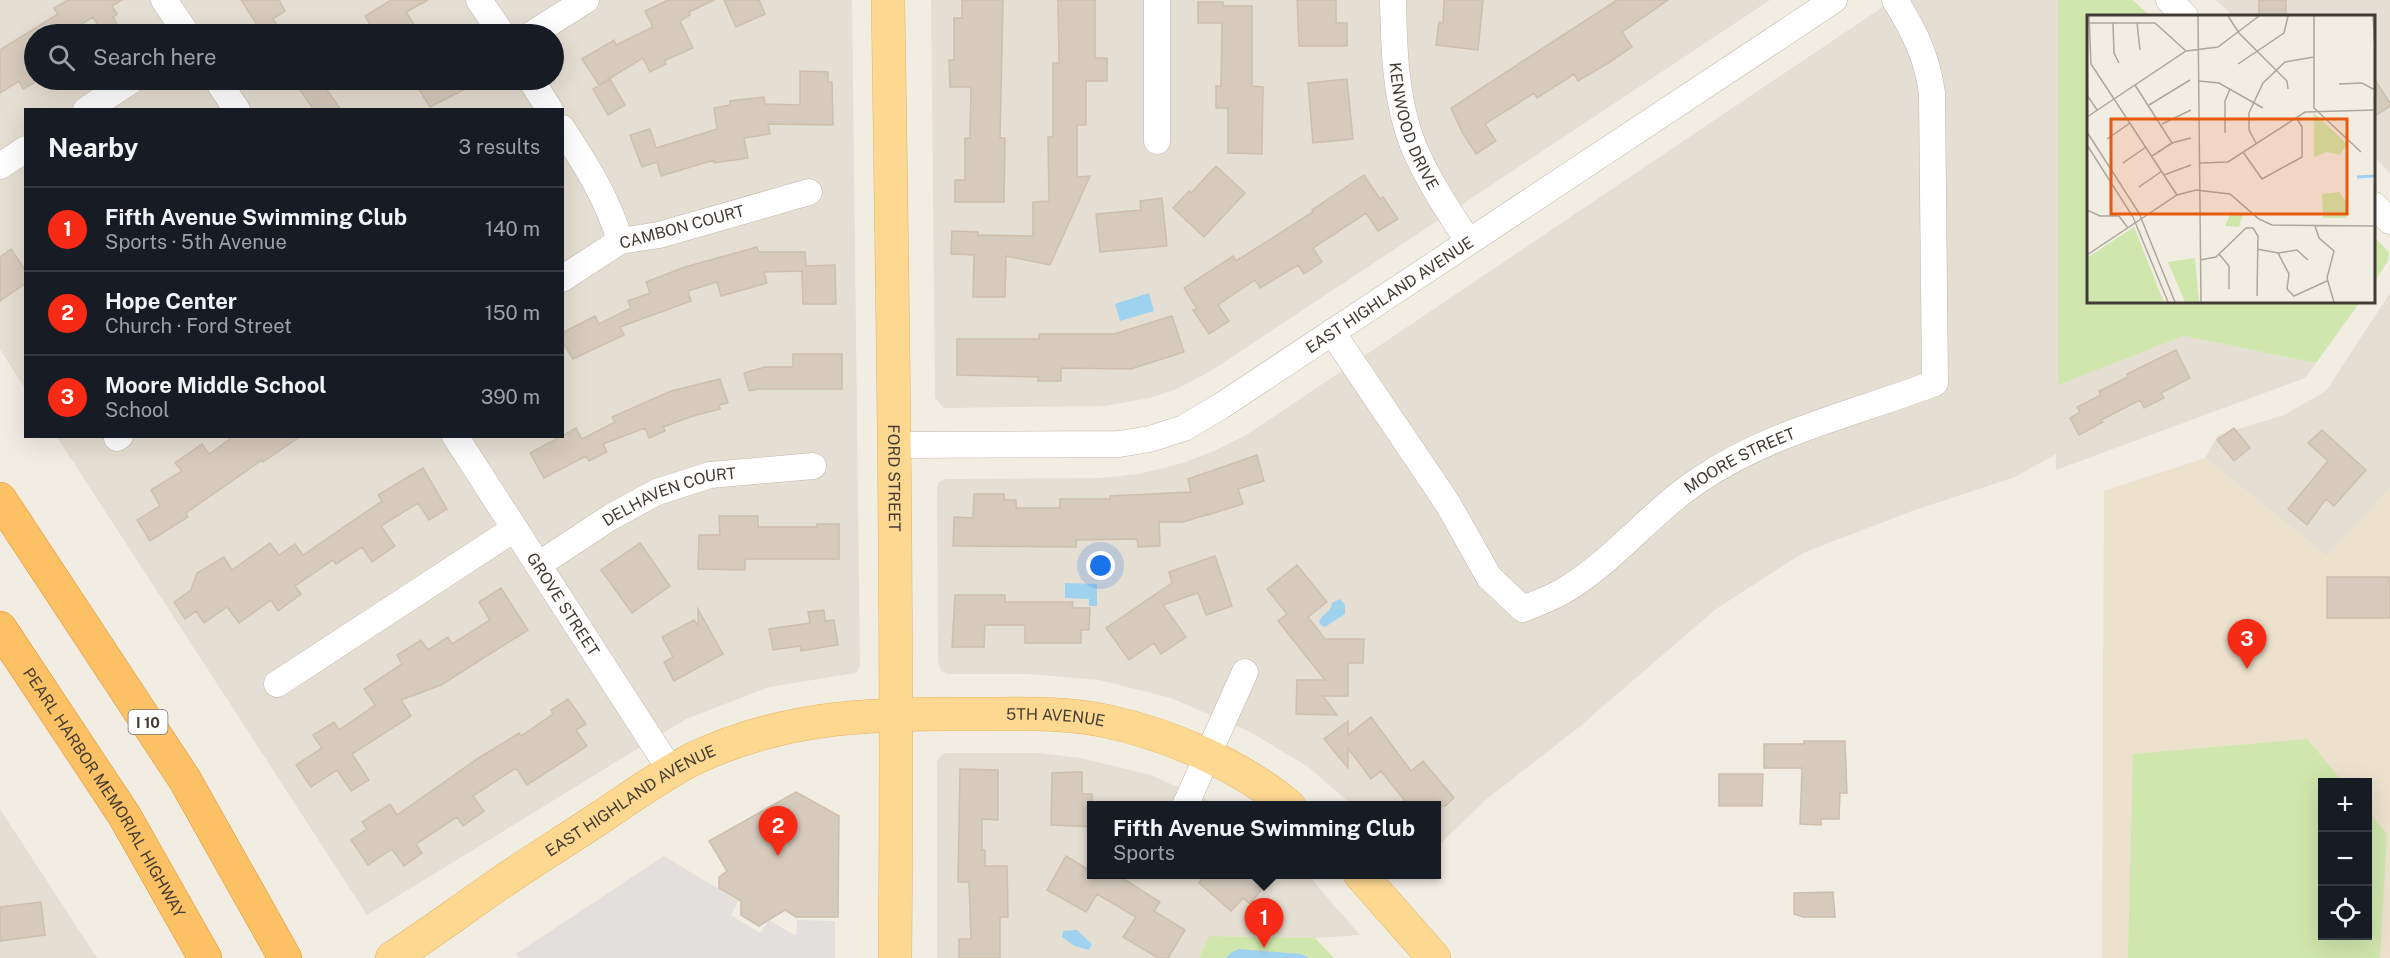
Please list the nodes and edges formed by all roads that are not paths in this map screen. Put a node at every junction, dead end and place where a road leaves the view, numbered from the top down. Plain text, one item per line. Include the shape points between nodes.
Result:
1 (164, 0) edge
2 (479, 0) edge
3 (586, 0) edge
4 (888, 0) edge
5 (1156, 0) edge
6 (1393, 0) edge
7 (1834, 0) edge
8 (1894, 0) edge
9 (2169, 0) edge
10 (2184, 15) edge
11 (180, 24) edge
12 (495, 24) edge
13 (548, 24) edge
14 (117, 90) edge
15 (224, 90) edge
16 (537, 90) edge
17 (89, 108) edge
18 (236, 108) edge
19 (549, 108) edge
20 (564, 131) edge
21 (1157, 141) dead end
22 (24, 150) edge
23 (0, 166) edge
24 (809, 192) dead end
25 (2375, 207) edge
26 (2390, 221) edge
27 (620, 241) junction
28 (1468, 241) junction
29 (564, 278) edge
30 (1332, 332) junction
31 (456, 438) edge
32 (895, 445) junction
33 (813, 466) dead end
34 (0, 499) edge
35 (514, 529) junction
36 (538, 565) junction
37 (0, 628) edge
38 (1245, 672) dead end
39 (277, 684) dead end
40 (897, 714) junction
41 (1208, 757) junction
42 (671, 771) junction
43 (1187, 801) edge
44 (1283, 801) edge
45 (1364, 879) edge
46 (284, 956) edge
47 (205, 958) edge
48 (392, 958) edge
49 (895, 958) edge
50 (1434, 958) edge

1 - 11 street
2 - 12 street
3 - 13 street
4 - 32 main road, FORD STREET
5 - 21 street
6 - 28 street, KENWOOD DRIVE via 1401,103 1413,144
7 - 28 street, EAST HIGHLAND AVENUE
8 - 30 street, MOORE STREET via 1919,42 1932,93 1935,383 1767,442 1736,458 1673,500 1564,591 1523,609 1489,577 1448,504
9 - 10 street
14 - 17 street
15 - 18 street
16 - 19 street
20 - 27 street via 591,172
22 - 23 street
24 - 27 street, CAMBON COURT via 659,235
25 - 26 street
27 - 29 street, CAMBON COURT
28 - 30 street, EAST HIGHLAND AVENUE
30 - 32 street, EAST HIGHLAND AVENUE via 1184,428 1150,439 1119,444
31 - 35 street, GROVE STREET
32 - 40 main road, FORD STREET
33 - 36 street, DELHAVEN COURT via 710,475 657,492
34 - 46 highway, I 10 via 185,780
35 - 36 street, GROVE STREET
35 - 39 street
36 - 42 street, GROVE STREET
37 - 47 highway, PEARL HARBOR MEMORIAL HIGHWAY via 124,815
38 - 41 street
40 - 41 main road, 5TH AVENUE via 1047,714 1105,721
40 - 42 main road, EAST HIGHLAND AVENUE via 814,721 773,730 731,743
40 - 49 main road, FORD STREET
41 - 43 street
41 - 44 main road, 5TH AVENUE
42 - 48 main road, EAST HIGHLAND AVENUE
45 - 50 main road

